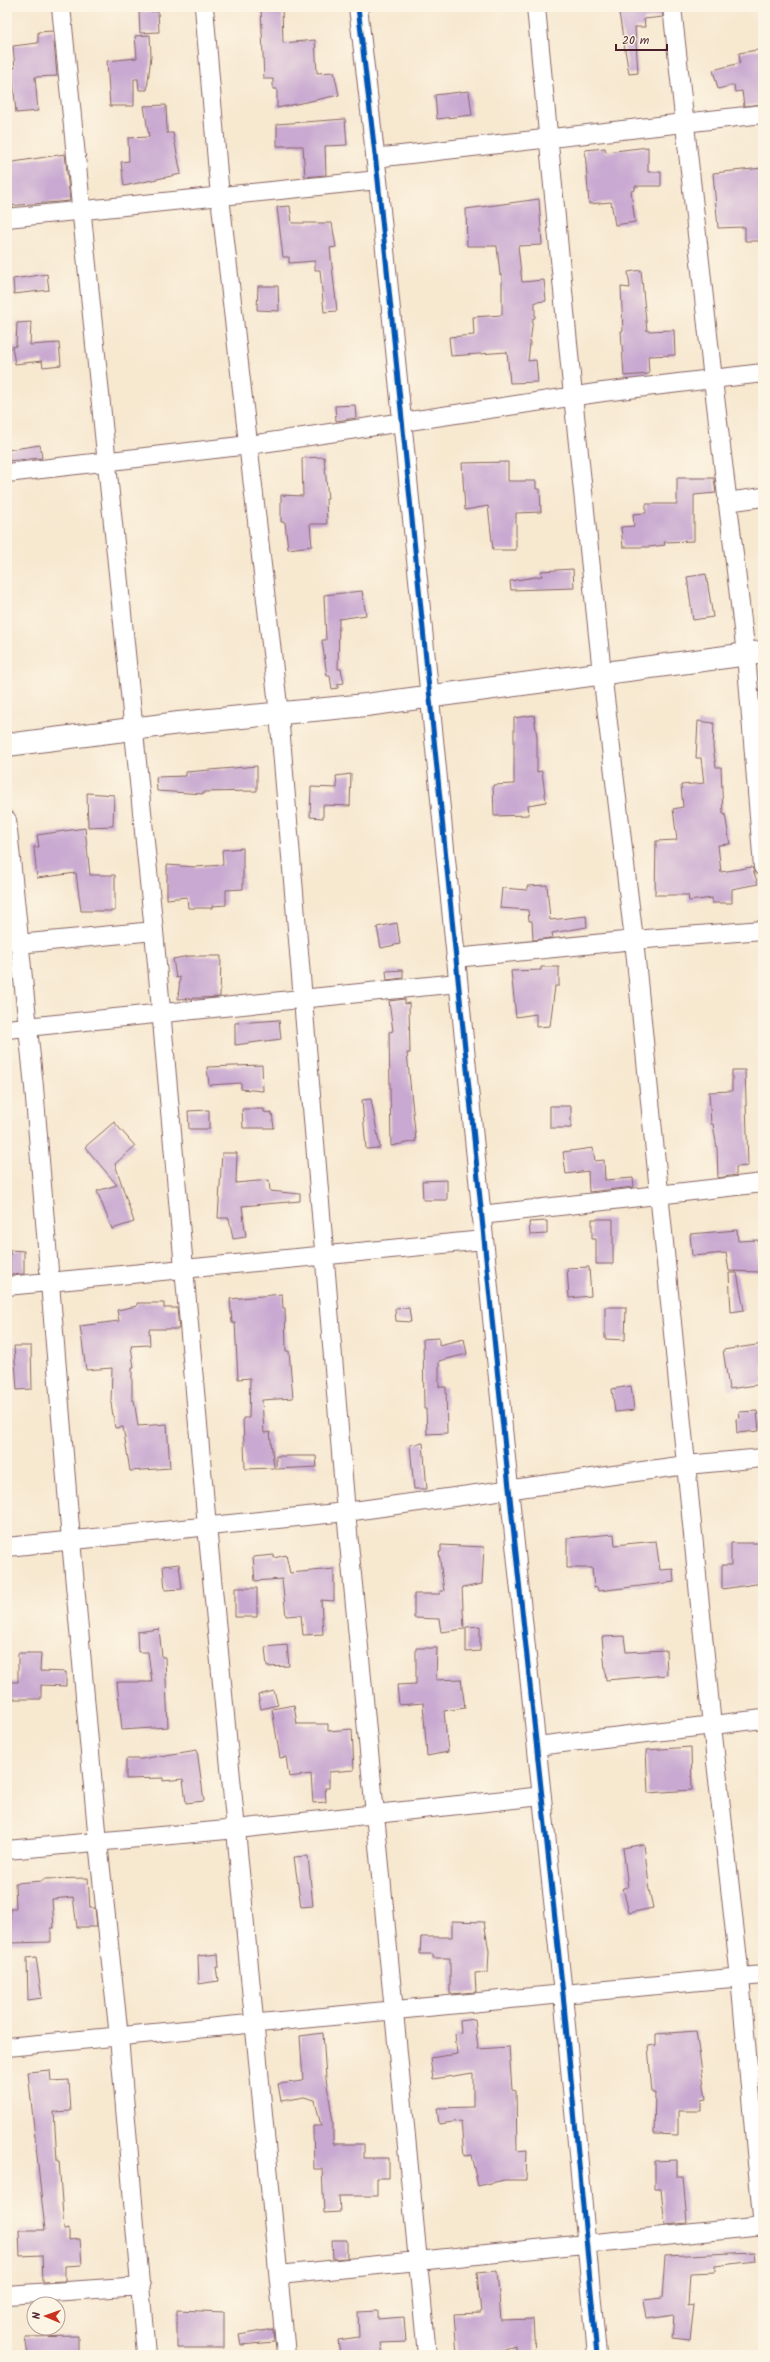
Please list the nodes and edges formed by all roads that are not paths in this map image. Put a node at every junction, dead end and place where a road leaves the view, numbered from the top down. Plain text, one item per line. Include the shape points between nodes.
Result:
1 (61, 7) edge
2 (204, 7) edge
3 (358, 7) edge
4 (536, 7) edge
5 (672, 7) edge
6 (763, 114) edge
7 (684, 123) junction
8 (549, 138) junction
9 (375, 158) junction
10 (378, 180) junction
11 (220, 197) junction
12 (82, 211) junction
13 (7, 218) edge
14 (763, 373) edge
15 (712, 380) junction
16 (573, 396) junction
17 (403, 422) junction
18 (249, 445) junction
19 (107, 462) junction
20 (7, 473) edge
21 (763, 497) edge
22 (727, 502) junction
23 (755, 653) edge
24 (602, 673) junction
25 (429, 697) junction
26 (279, 714) junction
27 (135, 729) junction
28 (7, 745) edge
29 (7, 820) edge
30 (763, 867) edge
31 (763, 930) edge
32 (154, 931) junction
33 (634, 940) junction
34 (18, 944) junction
35 (456, 958) junction
36 (458, 982) junction
37 (304, 999) junction
38 (162, 1013) junction
39 (28, 1027) junction
40 (7, 1029) edge
41 (763, 1183) edge
42 (660, 1195) junction
43 (481, 1215) junction
44 (484, 1240) junction
45 (325, 1255) junction
46 (184, 1269) junction
47 (50, 1283) junction
48 (7, 1286) edge
49 (763, 1458) edge
50 (686, 1465) junction
51 (509, 1488) junction
52 (346, 1512) junction
53 (207, 1526) junction
54 (71, 1540) junction
55 (7, 1547) edge
56 (763, 1720) edge
57 (712, 1726) junction
58 (537, 1746) junction
59 (542, 1796) junction
60 (376, 1815) junction
61 (237, 1829) junction
62 (98, 1842) junction
63 (7, 1850) edge
64 (763, 1976) edge
65 (740, 1978) junction
66 (563, 1994) junction
67 (394, 2010) junction
68 (256, 2024) junction
69 (120, 2037) junction
70 (7, 2047) edge
71 (763, 2227) edge
72 (588, 2244) junction
73 (418, 2262) junction
74 (279, 2275) junction
75 (140, 2286) junction
76 (7, 2295) edge
77 (146, 2355) edge
78 (286, 2355) edge
79 (427, 2355) edge
80 (598, 2355) edge

1 - 12 street
2 - 11 street
3 - 9 street
4 - 8 street
5 - 7 street
6 - 7 street
7 - 8 street
7 - 15 street
8 - 9 street
8 - 16 street
9 - 10 street
10 - 11 street
10 - 17 street
11 - 12 street
11 - 18 street
12 - 13 street
12 - 19 street
14 - 15 street
15 - 16 street
15 - 22 street
16 - 17 street
16 - 24 street
17 - 18 street
17 - 25 street
18 - 19 street
18 - 26 street
19 - 20 street
19 - 27 street
21 - 22 street
22 - 23 street
23 - 24 street
23 - 30 street
24 - 25 street
24 - 33 street
25 - 26 street
25 - 35 street
26 - 27 street
26 - 37 street
27 - 28 street
27 - 32 street
29 - 34 street
31 - 33 street
32 - 34 street
32 - 38 street
33 - 35 street
33 - 42 street
34 - 39 street
35 - 36 street
36 - 37 street
36 - 43 street
37 - 38 street
37 - 45 street
38 - 39 street
38 - 46 street
39 - 40 street
39 - 47 street
41 - 42 street
42 - 43 street
42 - 50 street
43 - 44 street
44 - 45 street
44 - 51 street
45 - 46 street
45 - 52 street
46 - 47 street
46 - 53 street
47 - 48 street
47 - 54 street
49 - 50 street
50 - 51 street
50 - 57 street
51 - 52 street
51 - 58 street
52 - 53 street
52 - 60 street
53 - 54 street
53 - 61 street
54 - 55 street
54 - 62 street
56 - 57 street
57 - 58 street
57 - 65 street
58 - 59 street
59 - 60 street
59 - 66 street
60 - 61 street
60 - 67 street
61 - 62 street
61 - 68 street
62 - 63 street
62 - 69 street
64 - 65 street
65 - 66 street
65 - 71 street
66 - 67 street
66 - 72 street
67 - 68 street
67 - 73 street
68 - 69 street
68 - 74 street
69 - 70 street
69 - 75 street
71 - 72 street
72 - 73 street
72 - 80 street
73 - 74 street
73 - 79 street
74 - 78 street
75 - 76 street
75 - 77 street

